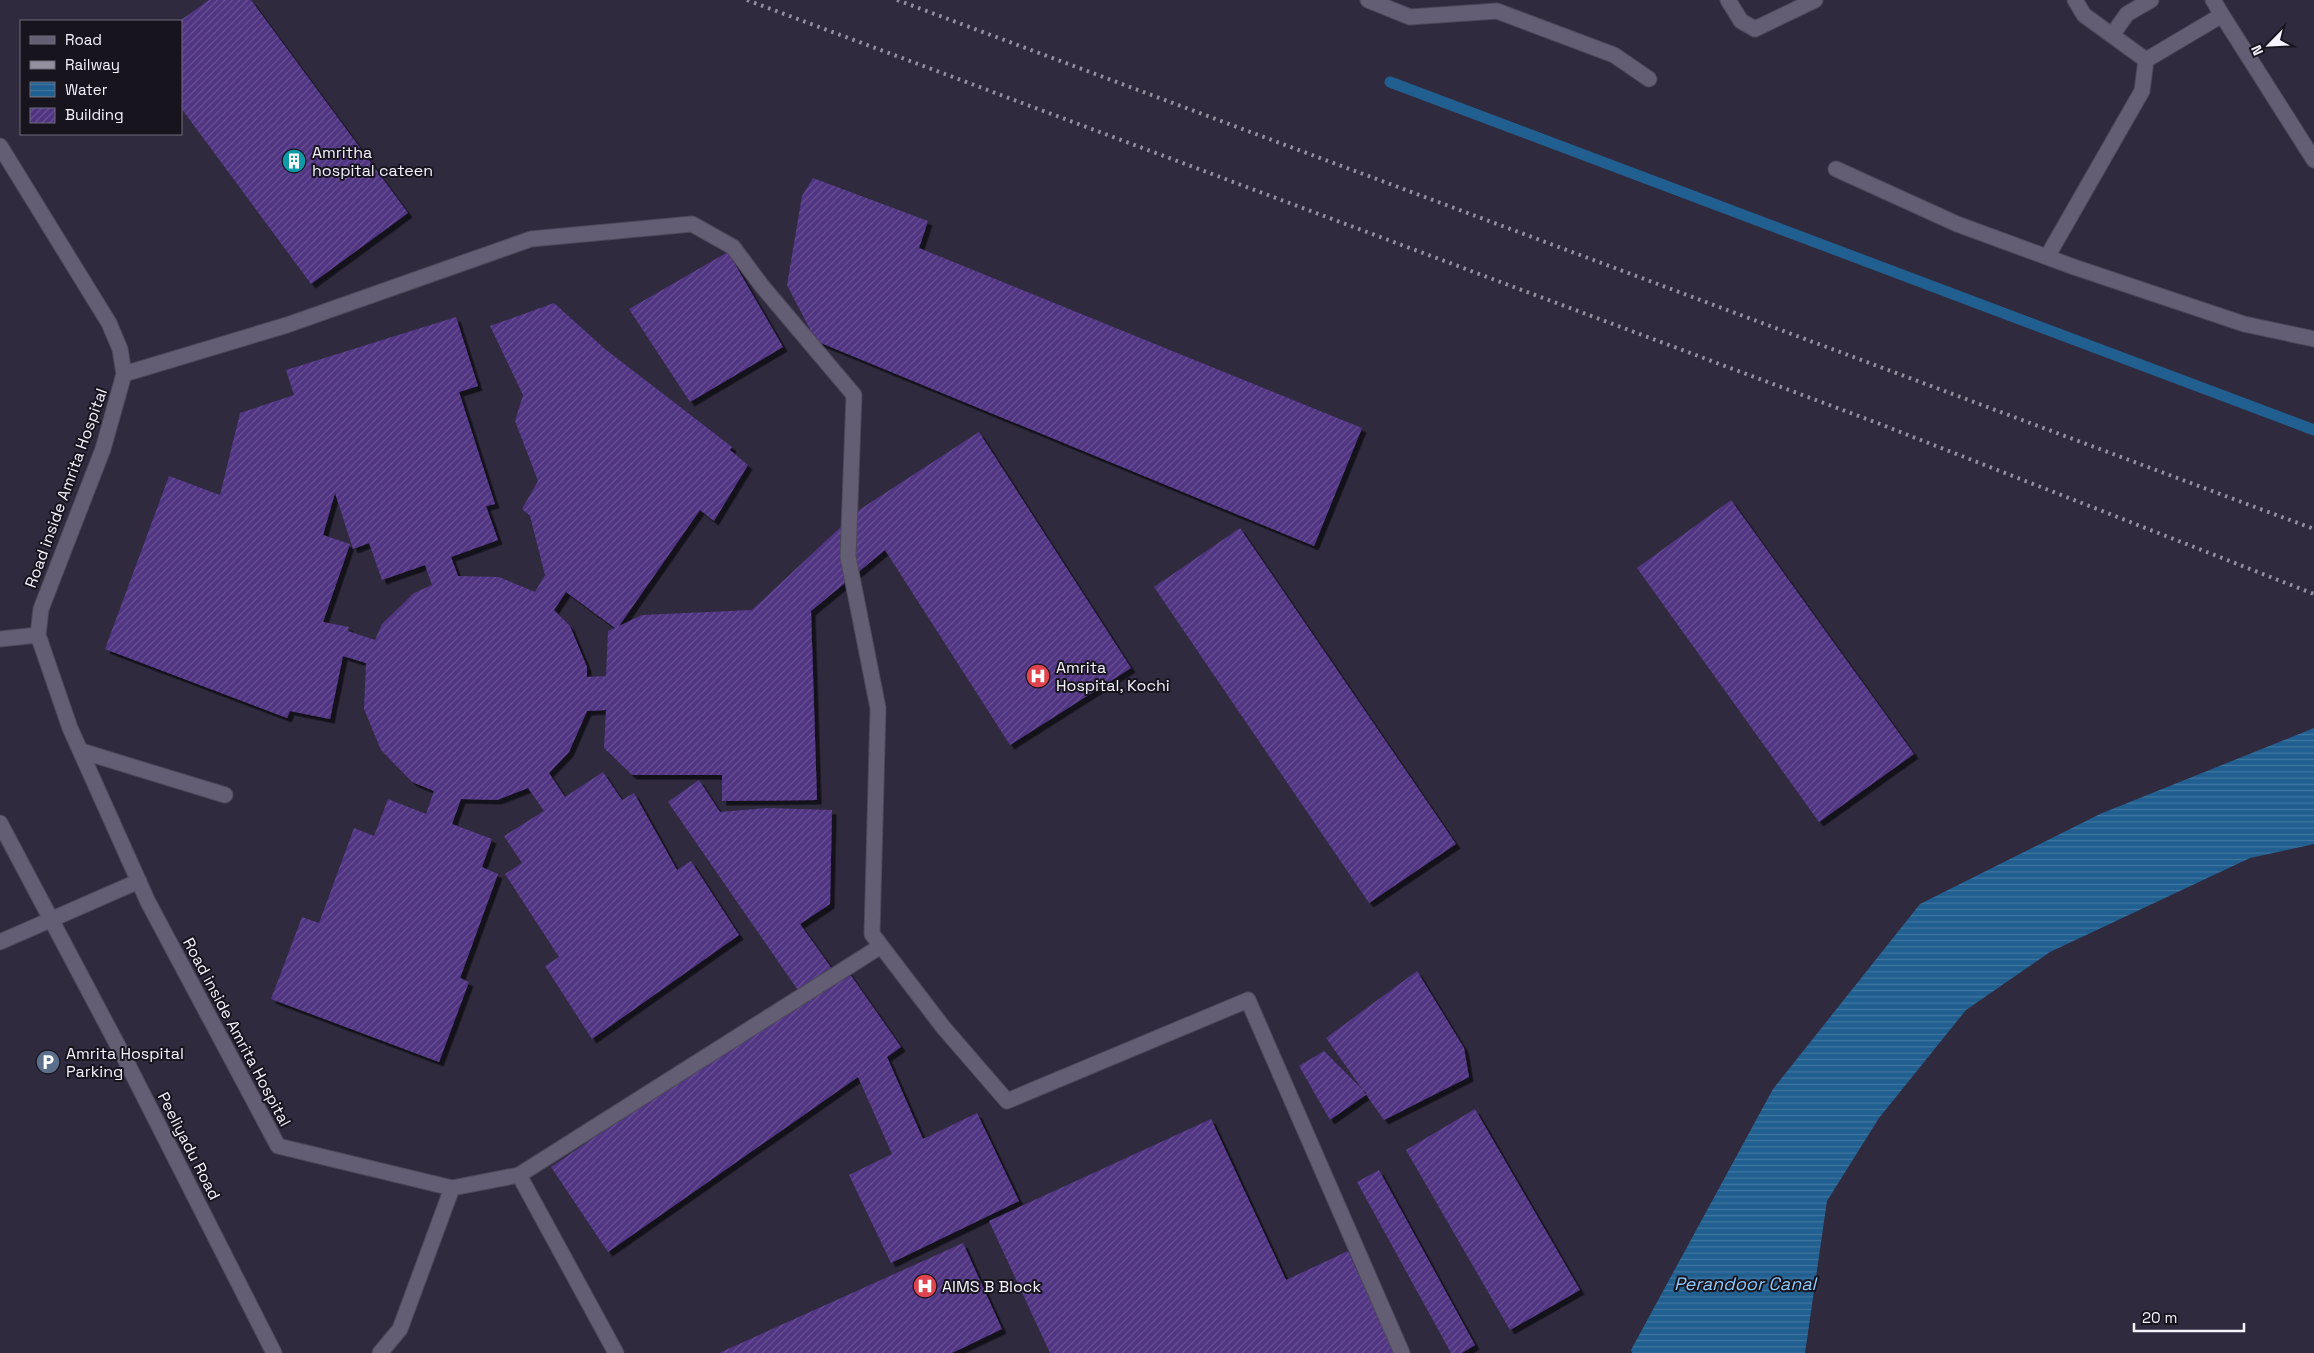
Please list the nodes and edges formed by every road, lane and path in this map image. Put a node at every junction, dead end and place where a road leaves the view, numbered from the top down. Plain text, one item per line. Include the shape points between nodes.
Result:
1 (1368, 0) edge
2 (1728, 0) edge
3 (1815, 0) edge
4 (2075, 0) edge
5 (2151, 0) edge
6 (2213, 0) edge
7 (2222, 14) junction
8 (2112, 35) junction
9 (2146, 60) junction
10 (1649, 78) dead end
11 (0, 146) edge
12 (2314, 160) edge
13 (1836, 168) dead end
14 (2047, 257) junction
15 (2314, 339) edge
16 (124, 374) junction
17 (38, 635) junction
18 (0, 639) edge
19 (81, 751) junction
20 (225, 794) dead end
21 (0, 823) edge
22 (139, 881) junction
23 (50, 919) junction
24 (0, 942) edge
25 (881, 946) junction
26 (519, 1175) junction
27 (452, 1188) junction
28 (274, 1353) edge
29 (380, 1353) edge
30 (616, 1353) edge
31 (1402, 1353) edge

1 - 10 street via 1410,17 1497,11 1614,55
2 - 3 street via 1741,21 1755,29
4 - 8 street via 2084,15
5 - 8 street via 2127,14
6 - 7 street
7 - 9 street
7 - 12 street
8 - 9 street
9 - 14 street via 2142,91
11 - 16 street, Road inside Amrita Hospital via 109,323 120,349
13 - 14 street via 1957,224
14 - 15 street via 2244,324
16 - 17 street, Road inside Amrita Hospital via 102,449 49,585
16 - 25 street via 287,325 531,239 692,224 733,247 854,394 848,558 878,708 872,934
17 - 18 street
17 - 19 street, Road inside Amrita Hospital via 53,683
19 - 20 street
19 - 22 street, Road inside Amrita Hospital
21 - 23 street, Peeliyadu Road
22 - 23 street
22 - 27 street, Road inside Amrita Hospital via 189,982 278,1146
23 - 24 street
23 - 28 street, Peeliyadu Road
25 - 26 street
25 - 31 street via 943,1027 1008,1101 1248,1000
26 - 27 street
26 - 30 street
27 - 29 street via 400,1328

